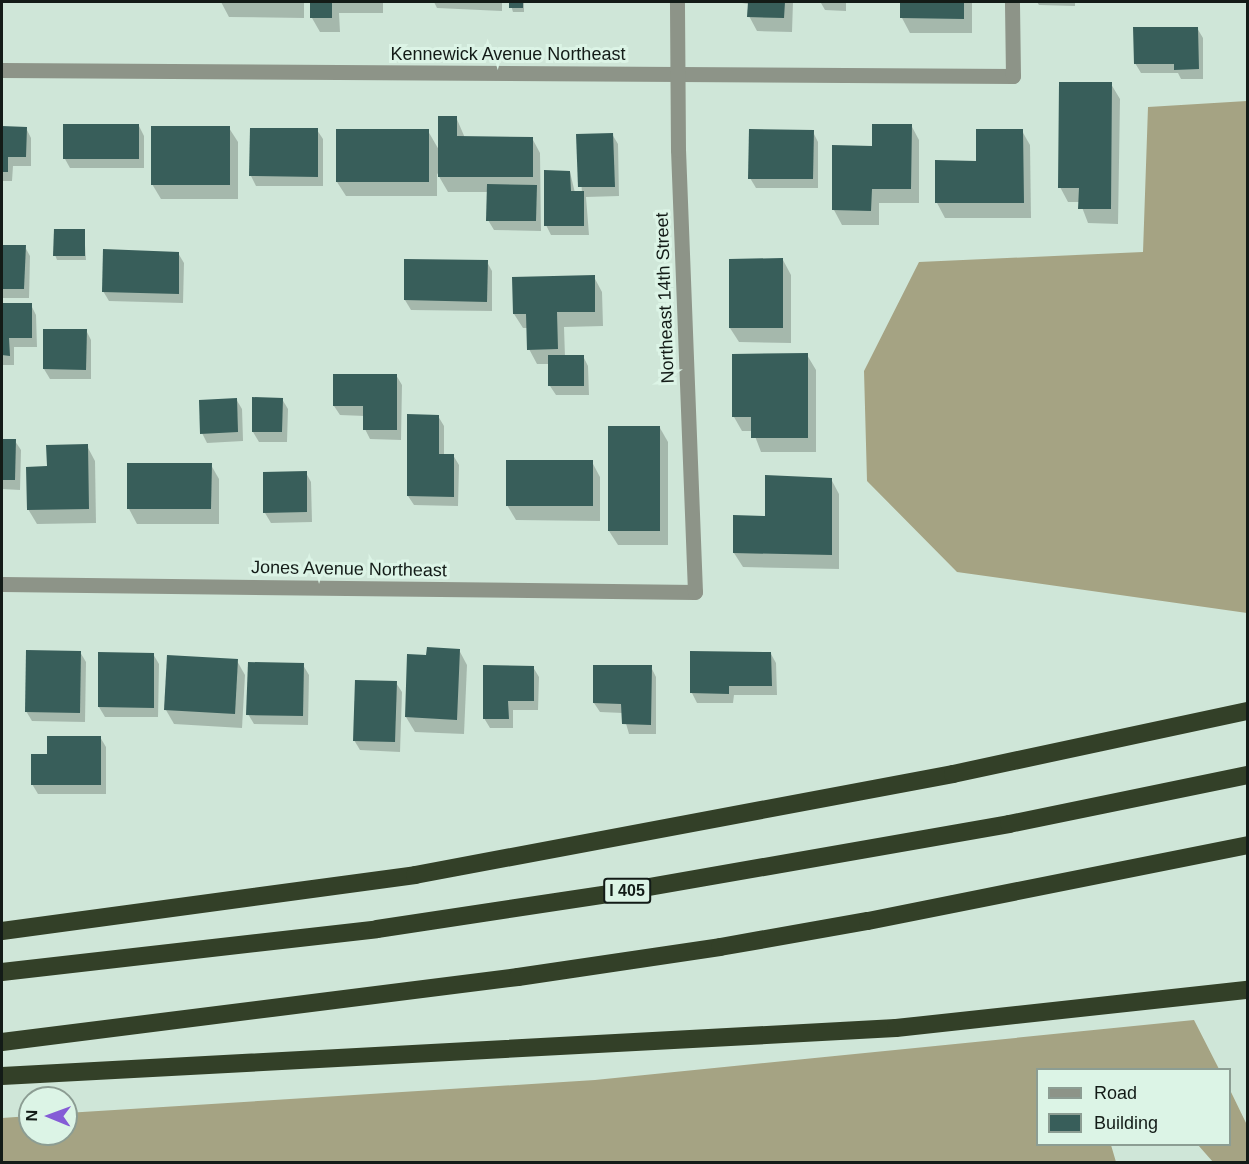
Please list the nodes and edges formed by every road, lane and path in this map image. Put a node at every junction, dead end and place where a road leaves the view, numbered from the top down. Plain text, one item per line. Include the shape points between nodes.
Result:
1 (677, 2) edge
2 (1012, 2) edge
3 (2, 70) edge
4 (677, 74) junction
5 (2, 584) edge
6 (695, 592) joint
7 (1248, 711) edge
8 (1248, 775) edge
9 (1248, 845) edge
10 (2, 931) edge
11 (2, 972) edge
12 (1248, 990) edge
13 (2, 1042) edge
14 (2, 1076) edge

1 - 4 street, Northeast 14th Street
2 - 4 street, Kennewick Avenue Northeast via 1013,76
3 - 4 street, Kennewick Avenue Northeast
4 - 6 street, Northeast 14th Street
5 - 6 street, Jones Avenue Northeast
7 - 10 highway via 964,772 415,875
8 - 11 highway, I 405 via 919,841 609,894 377,929
9 - 13 highway via 868,921 709,948 518,977
12 - 14 highway via 896,1028

